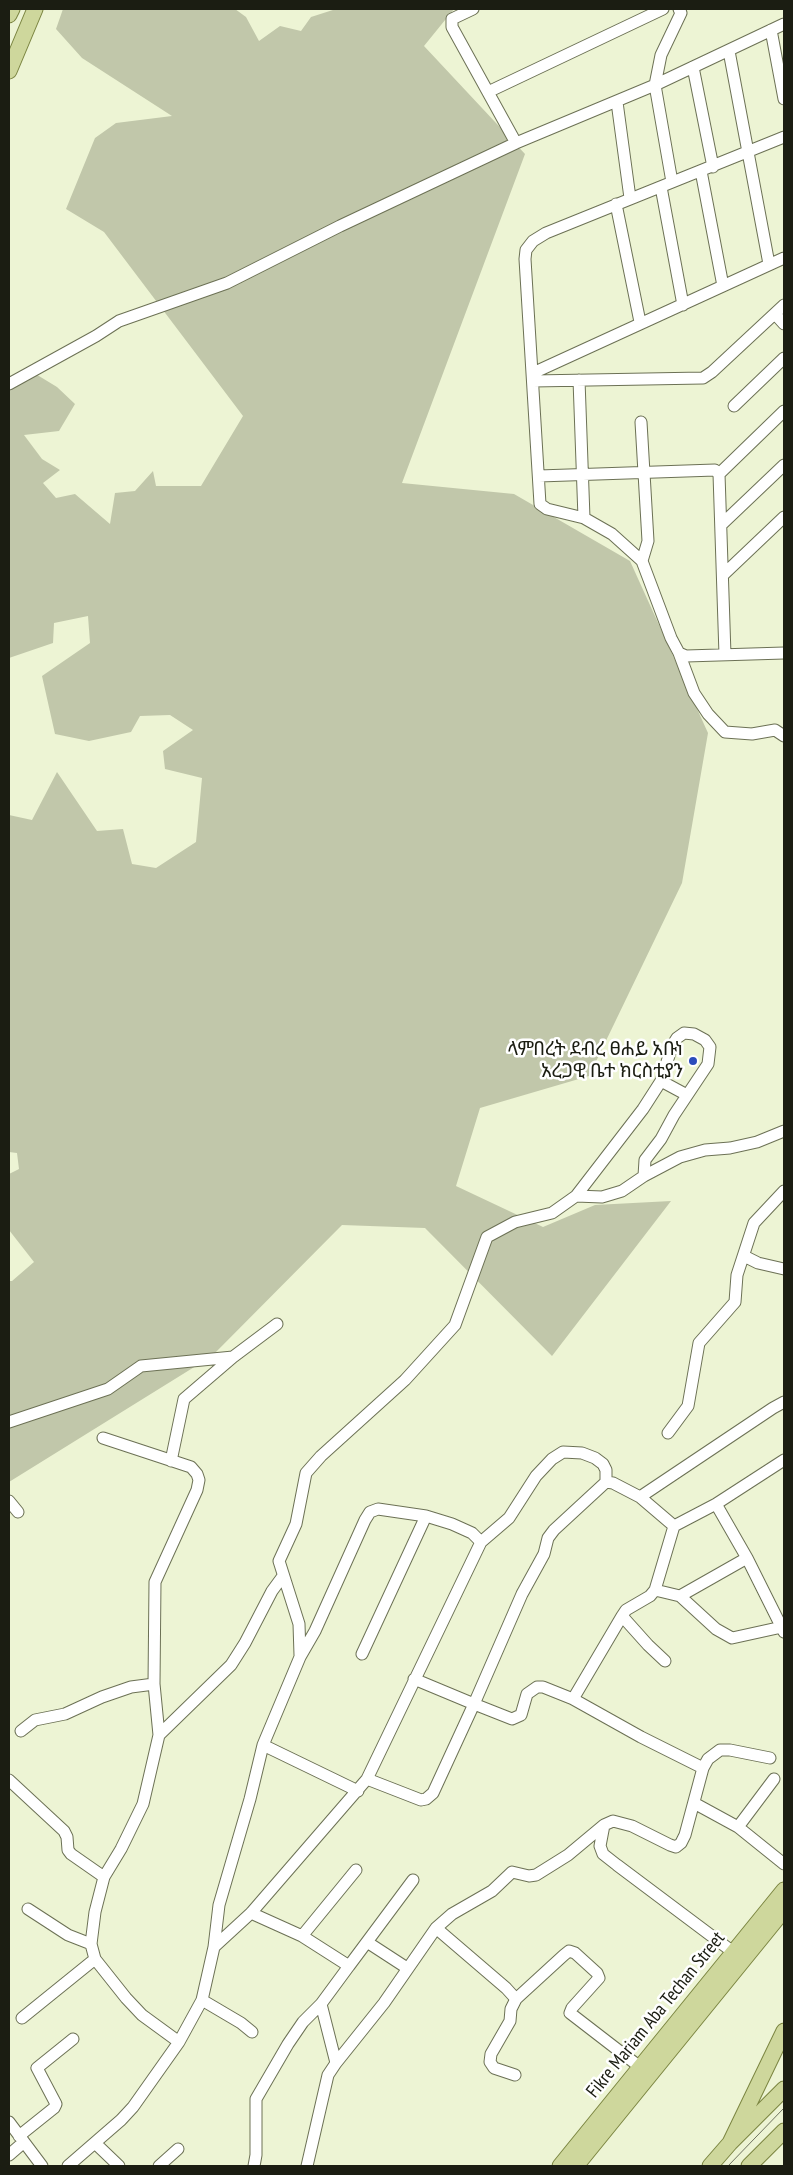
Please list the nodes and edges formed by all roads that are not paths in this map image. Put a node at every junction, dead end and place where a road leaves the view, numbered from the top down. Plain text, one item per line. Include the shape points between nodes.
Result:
1 (12, 9) edge
2 (35, 9) edge
3 (474, 9) edge
4 (664, 9) edge
5 (678, 9) edge
6 (9, 15) edge
7 (784, 24) edge
8 (771, 30) junction
9 (729, 51) junction
10 (693, 67) junction
11 (9, 71) edge
12 (655, 85) junction
13 (488, 92) junction
14 (784, 99) edge
15 (617, 102) junction
16 (784, 138) edge
17 (516, 143) junction
18 (749, 152) junction
19 (713, 167) junction
20 (701, 171) junction
21 (672, 182) junction
22 (661, 187) junction
23 (630, 198) junction
24 (616, 204) junction
25 (784, 258) edge
26 (769, 264) junction
27 (723, 286) junction
28 (683, 305) junction
29 (784, 305) edge
30 (775, 314) junction
31 (640, 322) junction
32 (784, 324) edge
33 (784, 358) edge
34 (533, 377) junction
35 (579, 380) junction
36 (9, 384) edge
37 (734, 406) dead end
38 (784, 412) edge
39 (641, 422) dead end
40 (784, 465) edge
41 (644, 472) junction
42 (582, 474) junction
43 (719, 474) junction
44 (539, 476) junction
45 (784, 517) edge
46 (584, 518) junction
47 (721, 525) junction
48 (642, 561) junction
49 (723, 575) junction
50 (679, 653) junction
51 (784, 653) edge
52 (725, 655) junction
53 (784, 736) edge
54 (661, 1081) junction
55 (687, 1095) junction
56 (784, 1130) edge
57 (644, 1176) junction
58 (784, 1191) edge
59 (576, 1196) junction
60 (744, 1256) junction
61 (784, 1269) edge
62 (277, 1324) dead end
63 (233, 1357) junction
64 (784, 1402) edge
65 (9, 1422) edge
66 (668, 1433) dead end
67 (103, 1438) dead end
68 (784, 1460) edge
69 (171, 1461) junction
70 (606, 1482) junction
71 (640, 1498) junction
72 (9, 1501) edge
73 (716, 1504) junction
74 (18, 1512) dead end
75 (426, 1516) junction
76 (674, 1526) junction
77 (481, 1542) junction
78 (747, 1558) junction
79 (283, 1576) junction
80 (655, 1590) junction
81 (680, 1596) junction
82 (622, 1616) junction
83 (783, 1629) edge
84 (362, 1654) dead end
85 (300, 1656) junction
86 (665, 1661) dead end
87 (414, 1678) junction
88 (154, 1684) junction
89 (573, 1699) junction
90 (474, 1704) junction
91 (21, 1731) dead end
92 (159, 1735) junction
93 (263, 1745) junction
94 (770, 1758) dead end
95 (703, 1768) junction
96 (366, 1779) junction
97 (774, 1779) dead end
98 (9, 1780) edge
99 (358, 1791) junction
100 (694, 1803) junction
101 (604, 1825) junction
102 (738, 1827) junction
103 (784, 1864) edge
104 (356, 1870) dead end
105 (104, 1877) junction
106 (413, 1880) dead end
107 (784, 1890) edge
108 (28, 1909) dead end
109 (784, 1910) edge
110 (251, 1913) junction
111 (436, 1928) junction
112 (302, 1936) junction
113 (367, 1942) junction
114 (91, 1944) junction
115 (214, 1947) junction
116 (733, 1952) junction
117 (95, 1958) junction
118 (349, 1966) junction
119 (407, 1968) junction
120 (516, 1999) junction
121 (202, 2000) junction
122 (321, 2004) junction
123 (22, 2018) dead end
124 (784, 2031) edge
125 (252, 2032) dead end
126 (73, 2039) dead end
127 (179, 2042) junction
128 (336, 2063) junction
129 (640, 2066) junction
130 (515, 2075) dead end
131 (784, 2090) edge
132 (9, 2122) edge
133 (784, 2131) edge
134 (22, 2139) junction
135 (95, 2143) junction
136 (730, 2143) junction
137 (178, 2148) dead end
138 (9, 2155) edge
139 (42, 2166) edge
140 (68, 2166) edge
141 (119, 2166) edge
142 (159, 2166) edge
143 (254, 2166) edge
144 (307, 2166) edge
145 (560, 2166) edge
146 (576, 2166) edge
147 (710, 2166) edge
148 (749, 2166) edge

1 - 6 main road
2 - 11 main road
3 - 13 street via 452,20 452,27
4 - 13 street
5 - 12 street via 681,13 661,55
7 - 8 street
8 - 9 street
8 - 14 street
9 - 10 street
9 - 18 street
10 - 12 street
10 - 19 street
12 - 15 street
12 - 21 street
13 - 17 street
15 - 17 street
15 - 23 street
16 - 18 street
17 - 36 street via 226,283 119,321
18 - 19 street
18 - 26 street
19 - 20 street
20 - 21 street
20 - 27 street
21 - 22 street
22 - 23 street
22 - 28 street
23 - 24 street
24 - 31 street
24 - 34 street via 546,233 526,250
25 - 26 street
26 - 27 street
27 - 28 street
28 - 31 street
29 - 30 street
30 - 32 street
30 - 35 street via 703,378
31 - 34 street
33 - 37 street
34 - 35 street
34 - 44 street
35 - 42 street
38 - 43 street
39 - 41 street
40 - 47 street
41 - 42 street
41 - 43 street via 715,470
41 - 48 street via 648,542
42 - 44 street
42 - 46 street
43 - 47 street
44 - 46 street via 540,504 547,509
45 - 49 street
46 - 48 street via 612,534
47 - 49 street
48 - 50 street
49 - 52 street
50 - 52 street via 686,656
50 - 53 street via 694,693 725,732 752,734 775,730
51 - 52 street
54 - 55 street
54 - 55 street via 672,1046 680,1035 694,1034 710,1047 708,1064
54 - 59 street via 638,1117
55 - 57 street via 645,1160
56 - 57 street via 756,1142 680,1157
57 - 59 street via 622,1191 602,1197
58 - 60 street via 754,1223
59 - 79 street via 552,1213 515,1222 487,1237 455,1325 405,1380 306,1473 296,1524 279,1561
60 - 61 street
60 - 66 street via 735,1302 699,1343 688,1406
62 - 63 street
63 - 65 street via 141,1366 108,1389
63 - 69 street via 184,1399
64 - 71 street
67 - 69 street
68 - 73 street
69 - 88 street via 191,1468 199,1480 155,1582
70 - 71 street
70 - 77 street via 606,1470 596,1458 563,1452 536,1476 509,1518
70 - 90 street via 548,1538 544,1554 522,1594
71 - 76 street
72 - 74 street
73 - 76 street
73 - 78 street
75 - 77 street via 472,1533
75 - 84 street
75 - 85 street via 378,1510 370,1512 315,1631
76 - 80 street
77 - 87 street
78 - 81 street
78 - 83 street
79 - 85 street via 299,1624
79 - 92 street via 231,1665
80 - 81 street
80 - 82 street
81 - 83 street via 732,1638
82 - 86 street
82 - 89 street
85 - 93 street
87 - 90 street
87 - 96 street
88 - 91 street via 102,1697 65,1714 35,1720
88 - 92 street
89 - 90 street via 536,1687 527,1694 521,1714 512,1719
89 - 95 street
90 - 96 street via 430,1797 422,1800
92 - 105 street via 143,1804
93 - 99 street
93 - 115 street via 219,1905
94 - 95 street via 720,1750 708,1759
95 - 100 street
96 - 99 street
97 - 102 street
98 - 105 street via 64,1831 71,1854
99 - 110 street
100 - 101 street via 685,1835 676,1847 623,1822 613,1821
100 - 102 street
101 - 111 street via 568,1855 536,1875 512,1872 492,1891 452,1914
101 - 116 street via 600,1846 603,1854
102 - 103 street
104 - 112 street
105 - 114 street via 94,1912
106 - 113 street
107 - 116 main road, Fikre Mariam Aba Techan Street
108 - 114 street via 68,1935
109 - 146 main road, Fikre Mariam Aba Techan Street
110 - 112 street
110 - 115 street
111 - 119 street
111 - 120 street
112 - 118 street
113 - 118 street
113 - 119 street
114 - 117 street
115 - 121 street
116 - 129 main road, Fikre Mariam Aba Techan Street
117 - 123 street
117 - 127 street via 142,2015
118 - 122 street
119 - 128 street via 384,2003
120 - 129 street via 569,1951 575,1953 599,1978 570,2012
120 - 130 street via 510,2021 491,2054 490,2062 494,2068
121 - 125 street
121 - 127 street
122 - 128 street
122 - 143 street via 303,2022 256,2099
124 - 136 main road
126 - 134 street via 37,2068 56,2104
127 - 135 street via 133,2107
128 - 144 street via 328,2075
129 - 145 main road, Fikre Mariam Aba Techan Street
131 - 136 main road
132 - 134 street
133 - 148 main road
134 - 138 street
134 - 139 street
135 - 140 street
135 - 141 street
136 - 147 main road
137 - 142 street

